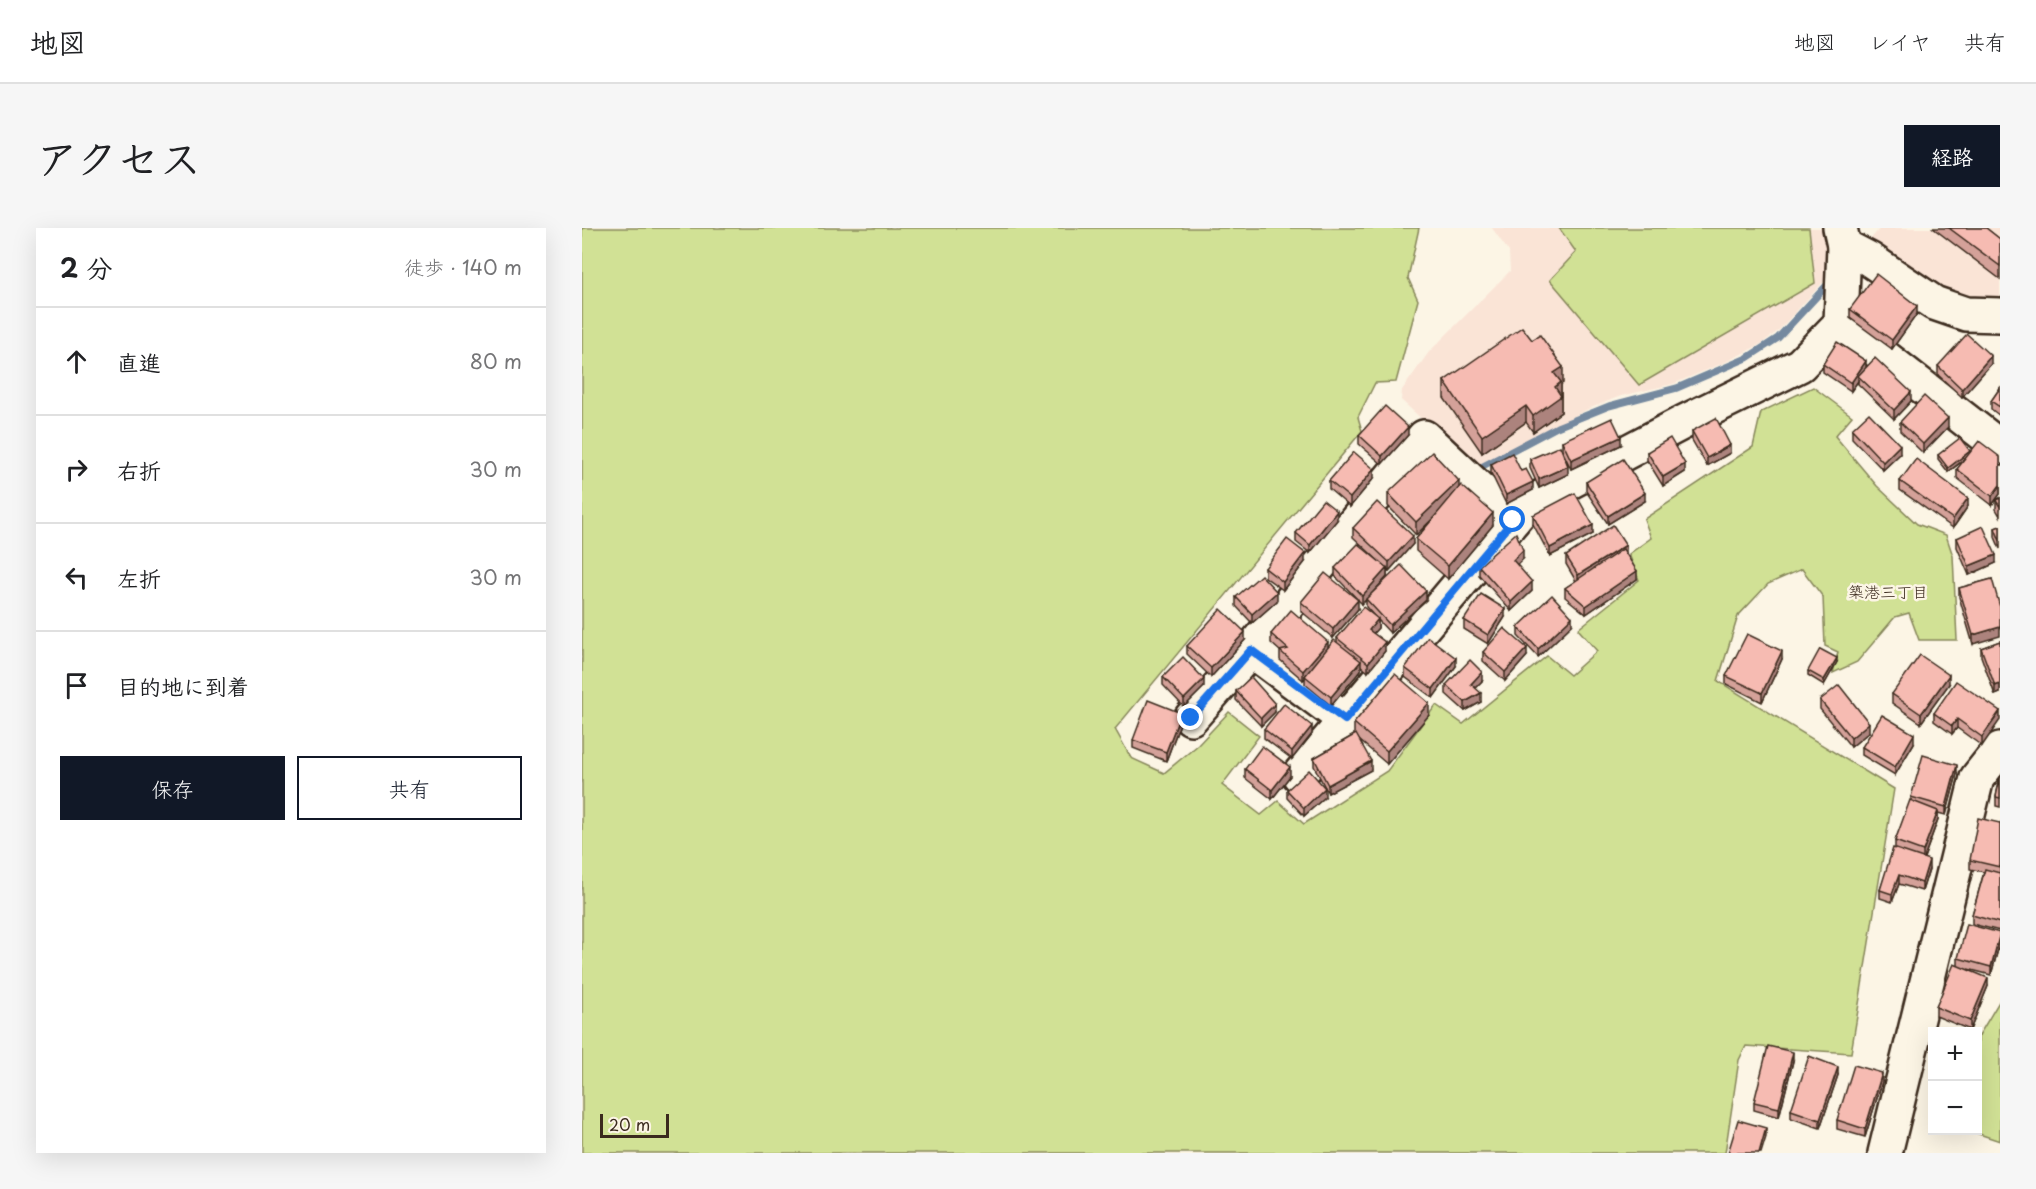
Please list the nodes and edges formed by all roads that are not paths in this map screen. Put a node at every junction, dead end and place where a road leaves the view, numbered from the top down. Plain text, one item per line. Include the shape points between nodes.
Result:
1 (1842, 237) edge
2 (2000, 315) edge
3 (1841, 322) junction
4 (2000, 447) edge
5 (1513, 520) junction
6 (1251, 650) junction
7 (1191, 718) dead end
8 (1345, 720) junction
9 (2000, 749) edge
10 (1299, 775) dead end
11 (1885, 1153) edge

1 - 2 street via 1934,303 1966,314
1 - 3 street
3 - 4 street
3 - 5 street via 1800,365 1526,505
5 - 6 street via 1424,437
5 - 8 street
6 - 7 street
6 - 8 street
8 - 10 street
9 - 11 street via 1977,778

